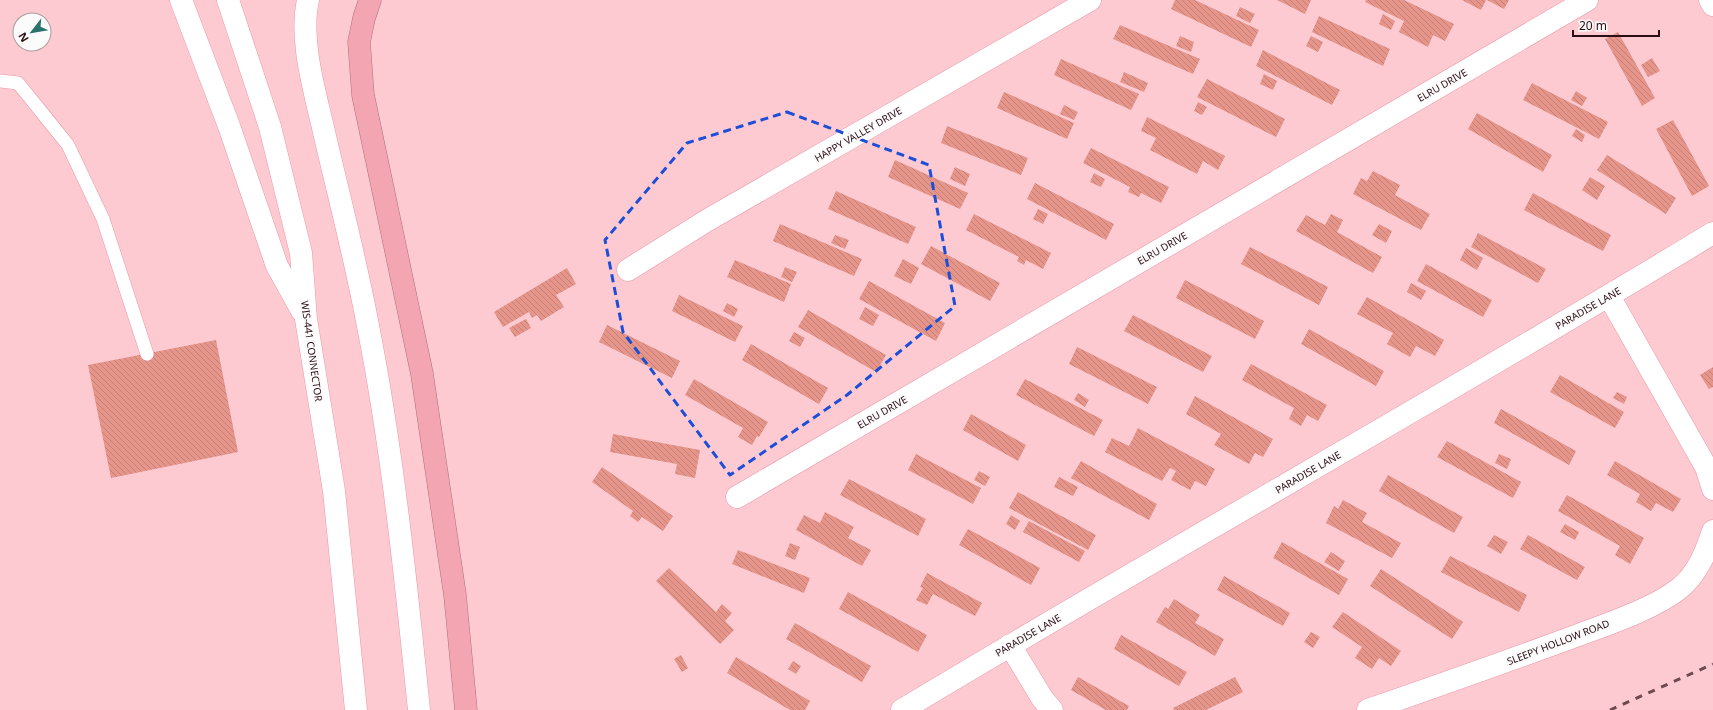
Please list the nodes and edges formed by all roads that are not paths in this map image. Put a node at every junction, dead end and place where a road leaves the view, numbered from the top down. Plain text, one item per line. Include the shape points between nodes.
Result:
1 (181, 0) edge
2 (228, 0) edge
3 (308, 0) edge
4 (370, 0) edge
5 (1090, 0) edge
6 (1587, 0) edge
7 (1710, 0) edge
8 (1713, 5) edge
9 (0, 80) edge
10 (1713, 233) edge
11 (628, 270) dead end
12 (1609, 296) junction
13 (306, 319) junction
14 (147, 354) dead end
15 (1713, 489) edge
16 (737, 497) dead end
17 (1713, 531) edge
18 (1010, 645) junction
19 (356, 710) edge
20 (419, 710) edge
21 (466, 710) edge
22 (902, 710) edge
23 (1052, 710) edge
24 (1368, 710) edge

1 - 13 street via 229,126 277,266
2 - 13 street, WIS-441 CONNECTOR via 270,127 301,252
3 - 20 street via 306,29 313,80 368,326 386,427 402,546
4 - 21 highway via 359,42 363,96 422,374 455,595
5 - 11 street, HAPPY VALLEY DRIVE via 713,217
6 - 16 street, ELRU DRIVE
7 - 8 street
9 - 14 lane via 18,83 68,145 103,219
10 - 12 street, PARADISE LANE
12 - 15 street via 1706,467
12 - 18 street, PARADISE LANE
13 - 19 street, WIS-441 CONNECTOR via 334,491
17 - 24 street, SLEEPY HOLLOW ROAD via 1707,551 1696,570 1681,587 1664,600 1573,637
18 - 22 street, PARADISE LANE
18 - 23 street

